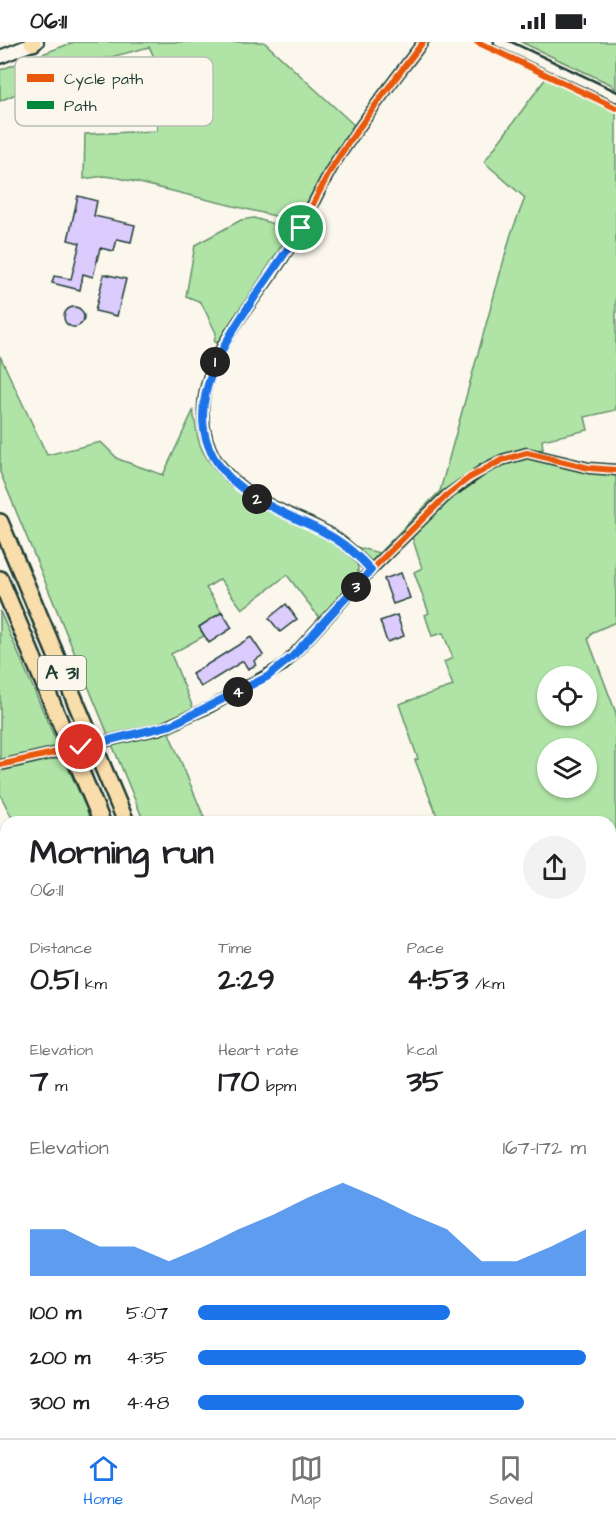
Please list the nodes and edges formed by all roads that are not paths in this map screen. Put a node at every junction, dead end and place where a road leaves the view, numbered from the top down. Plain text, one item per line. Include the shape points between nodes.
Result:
1 (34, 42) edge
2 (423, 42) edge
3 (499, 42) edge
4 (0, 57) edge
5 (616, 97) edge
6 (616, 470) edge
7 (0, 522) edge
8 (371, 570) junction
9 (0, 579) edge
10 (0, 584) edge
11 (7, 598) junction
12 (1, 765) edge
13 (99, 816) edge
14 (123, 816) edge

1 - 4 main road
2 - 8 street via 335,164 284,257 226,343 205,390 207,439 217,460 238,484 261,501 345,543
3 - 5 street
6 - 8 street via 589,468 527,453 502,460 458,486
7 - 14 highway, A 31
8 - 12 street, bridge via 284,665 210,707 160,729
9 - 11 highway, A 31
10 - 11 highway
11 - 13 highway, A 31

